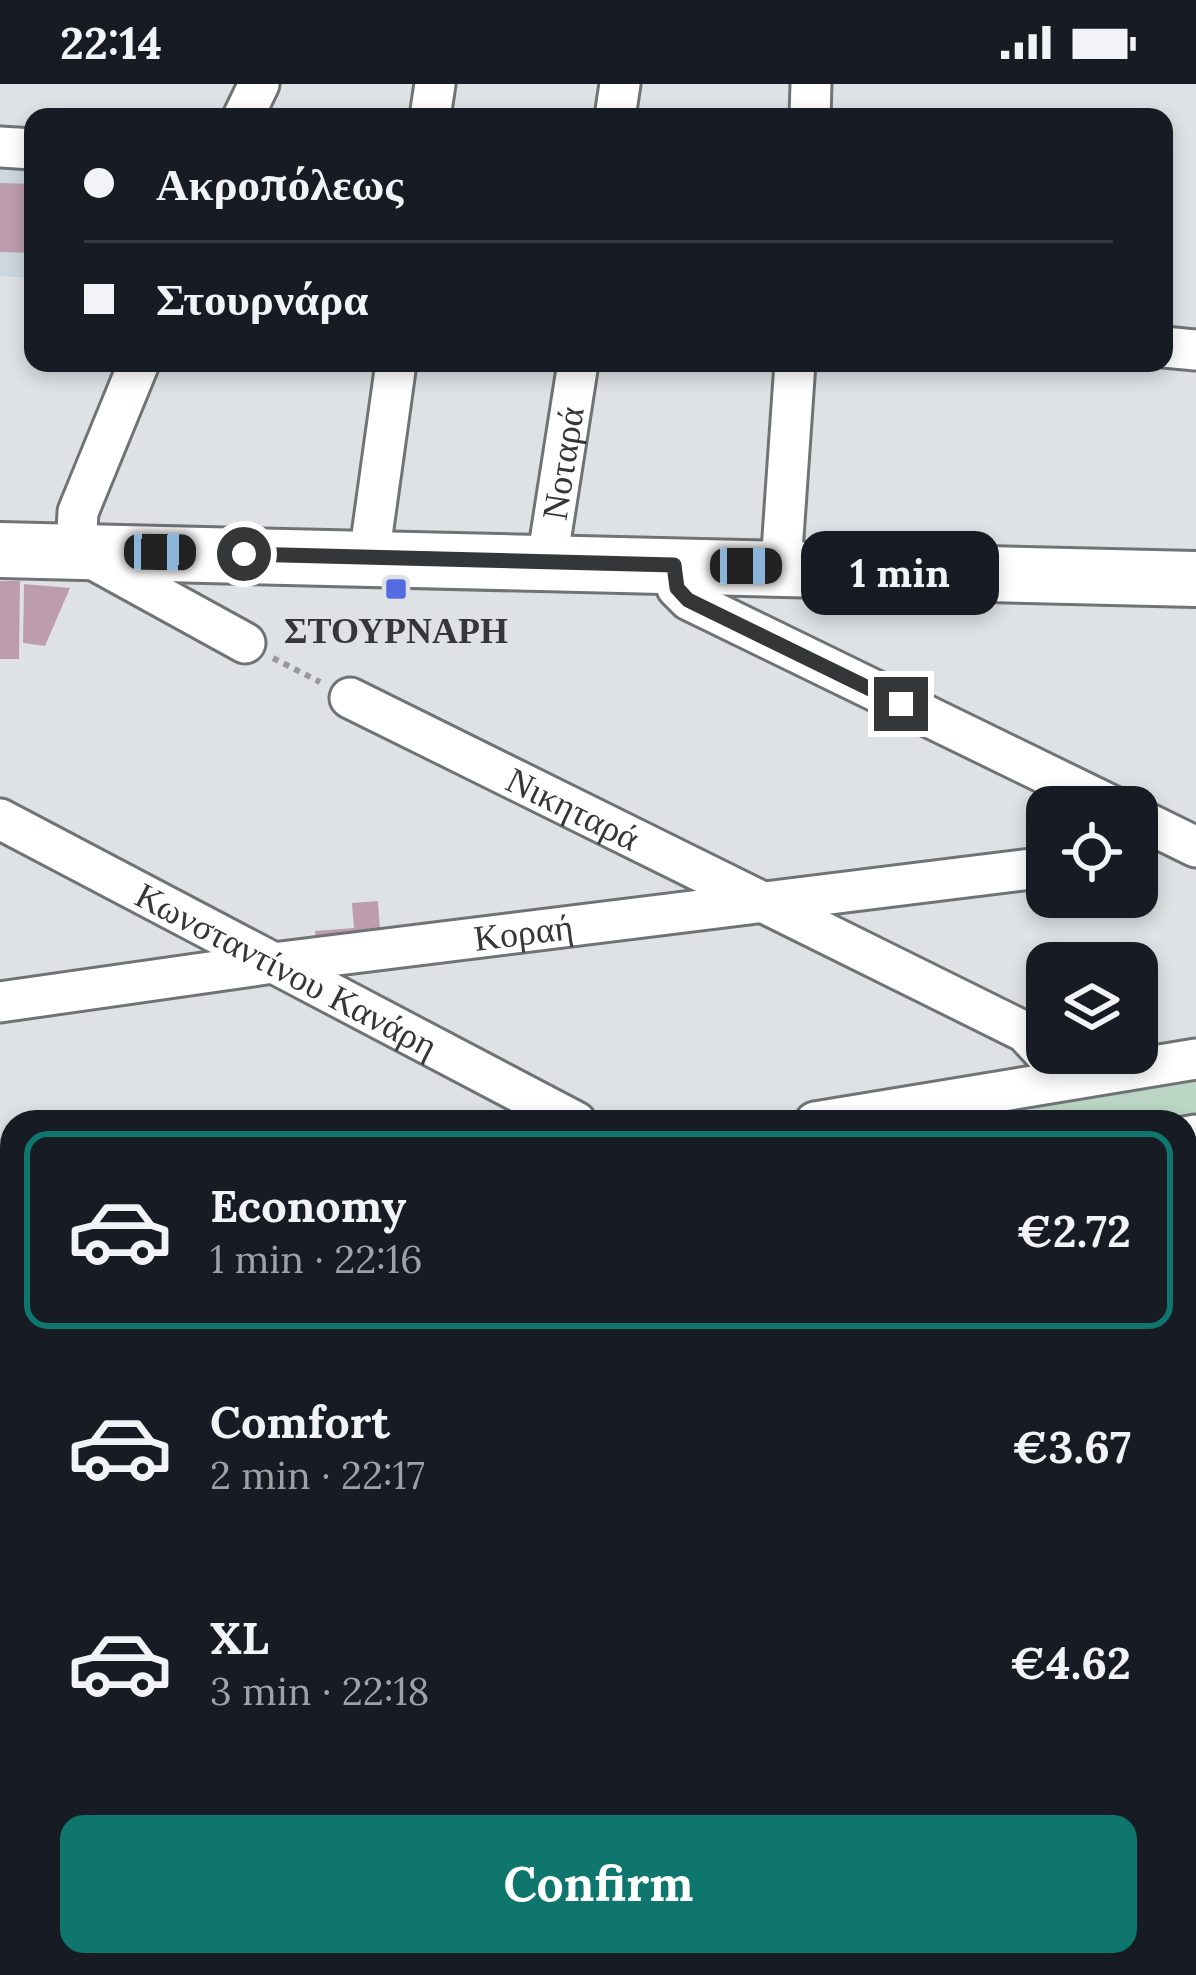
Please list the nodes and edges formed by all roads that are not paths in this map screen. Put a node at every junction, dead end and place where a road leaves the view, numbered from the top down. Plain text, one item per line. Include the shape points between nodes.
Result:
1 (135, 372) edge
2 (395, 372) edge
3 (577, 372) edge
4 (794, 372) edge
5 (0, 550) edge
6 (76, 550) junction
7 (369, 557) junction
8 (548, 561) junction
9 (674, 565) junction
10 (782, 566) junction
11 (1196, 579) edge
12 (245, 643) road end
13 (350, 698) road end
14 (1071, 786) edge
15 (0, 819) edge
16 (1158, 829) edge
17 (1196, 848) edge
18 (1158, 853) edge
19 (1026, 870) edge
20 (765, 902) junction
21 (273, 963) junction
22 (0, 1002) edge
23 (1196, 1059) edge
24 (1054, 1079) junction
25 (964, 1109) edge
26 (553, 1110) edge

1 - 6 street via 78,512
2 - 7 street
3 - 8 street, Νοταρά
4 - 10 street
5 - 6 street
6 - 7 street
6 - 12 street
7 - 8 street
8 - 9 street
9 - 10 street
9 - 14 street via 688,600
10 - 11 street
13 - 20 street, Νικηταρά
15 - 21 street, Κωνσταντίνου Κανάρη
16 - 17 street
17 - 18 street
19 - 20 street, Κοραή
20 - 21 street, Κοραή
20 - 24 street, Νικηταρά via 1025,1032 1049,1058
21 - 22 street, Κοραή
21 - 26 street, Κωνσταντίνου Κανάρη
23 - 24 street
24 - 25 street

